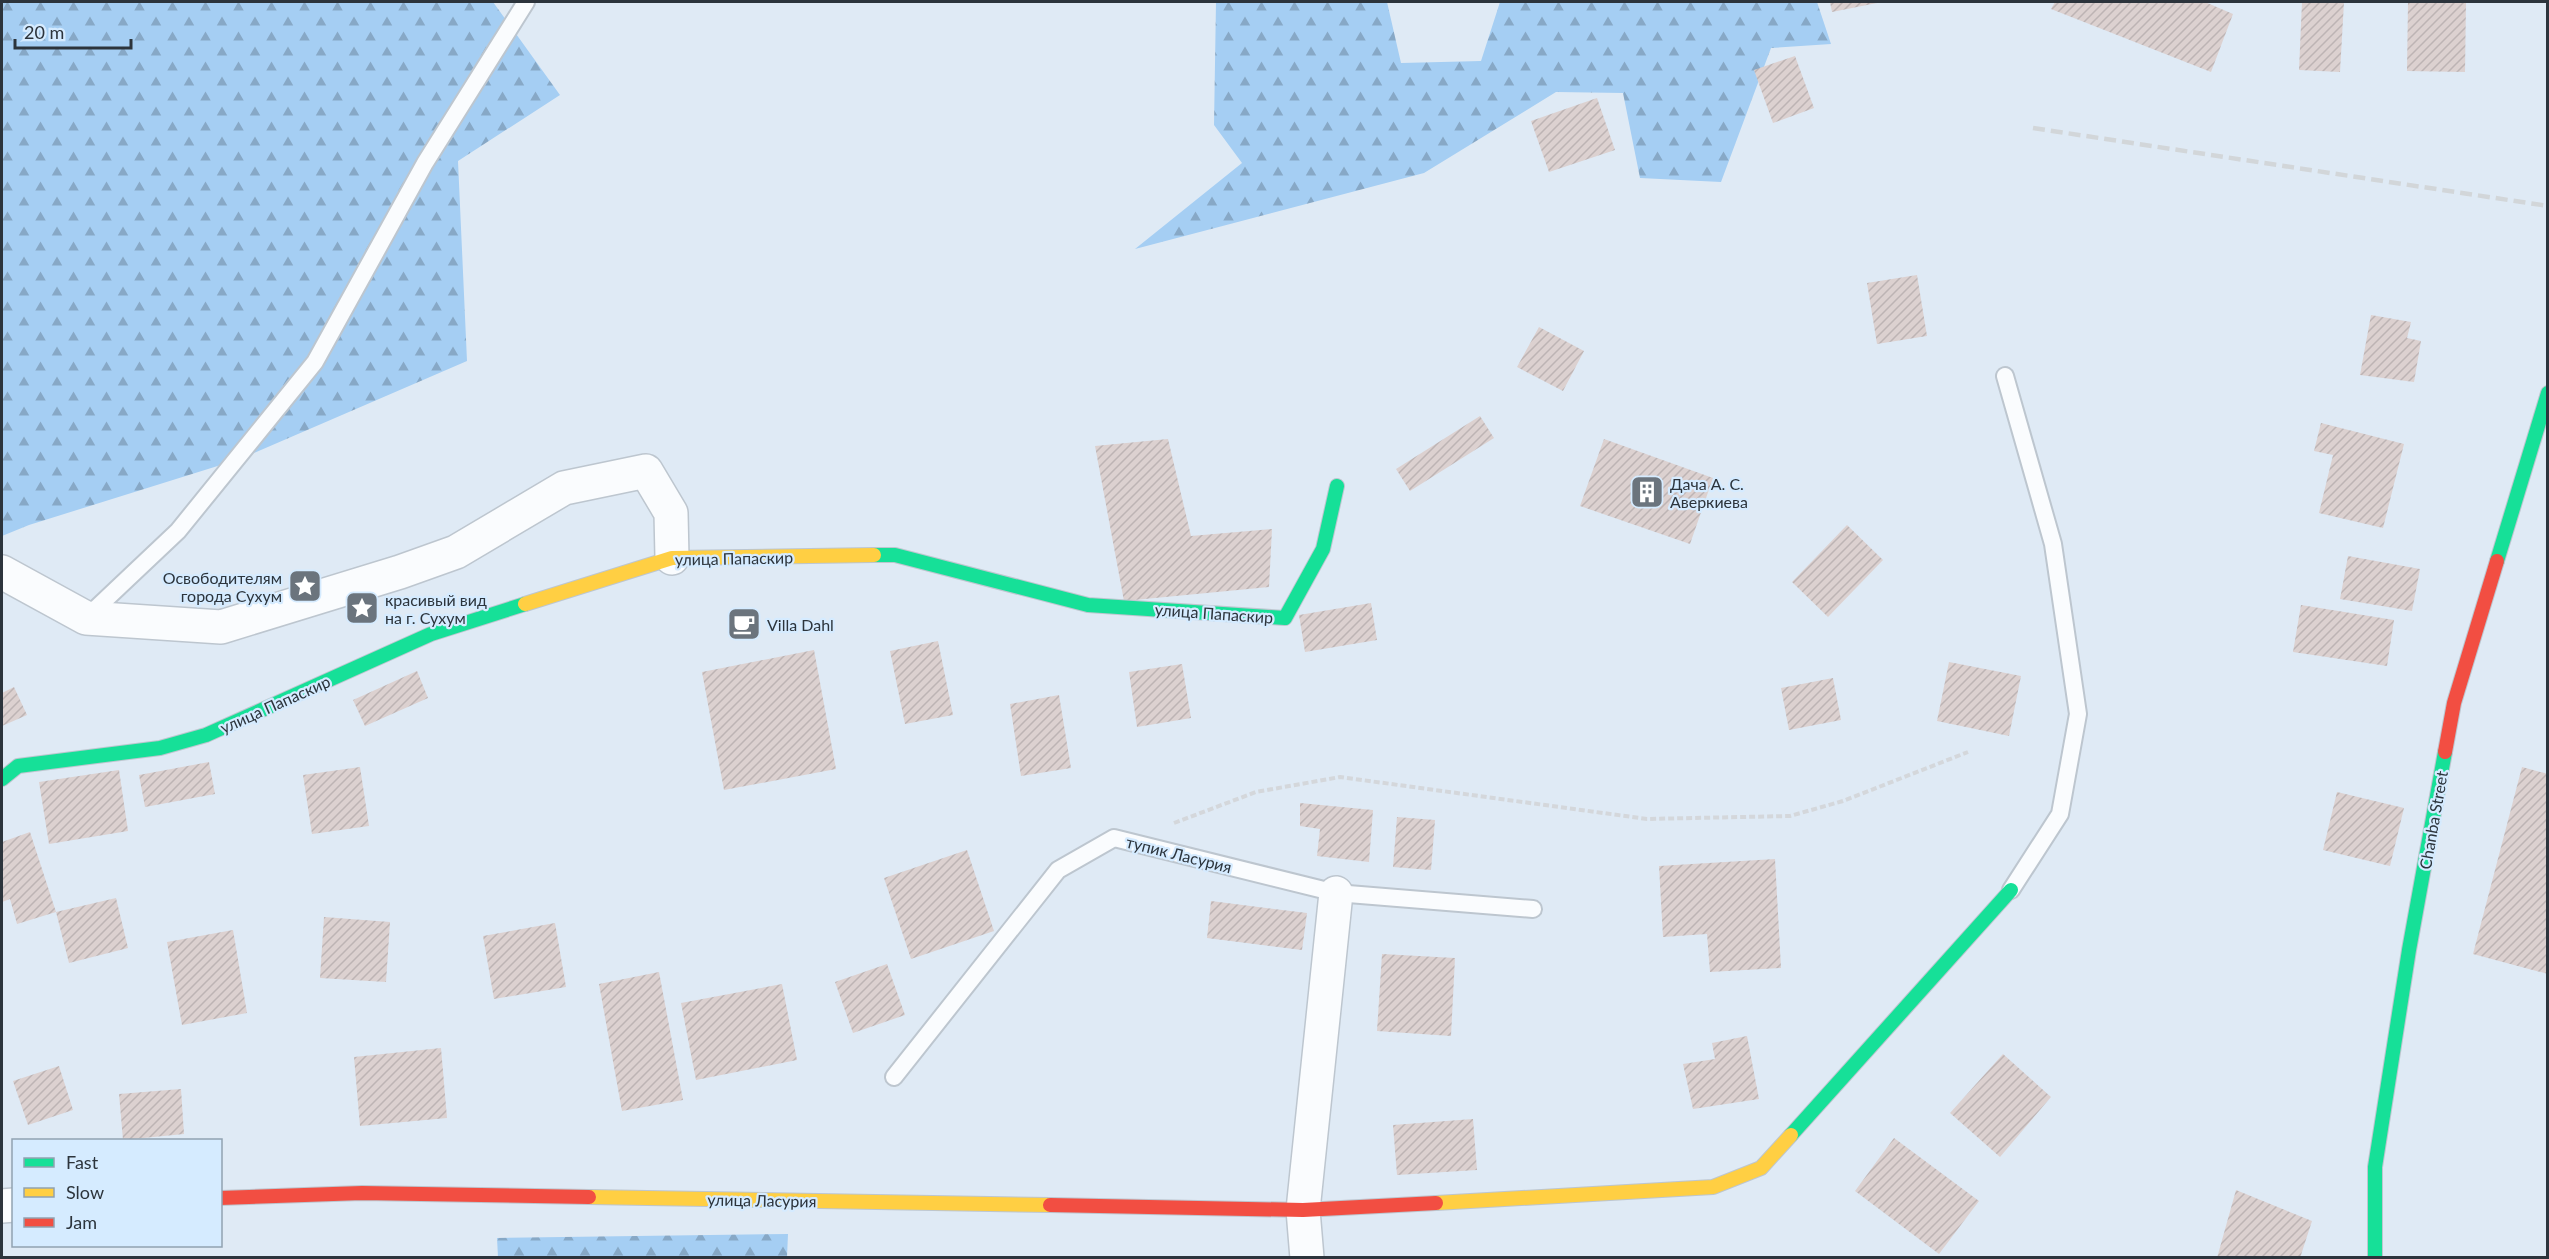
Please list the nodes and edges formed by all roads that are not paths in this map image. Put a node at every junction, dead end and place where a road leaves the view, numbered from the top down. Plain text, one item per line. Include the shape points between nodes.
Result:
1 (526, 2) edge
2 (2005, 376) dead end
3 (2547, 393) edge
4 (1337, 486) dead end
5 (672, 558) junction
6 (2, 572) edge
7 (86, 618) junction
8 (2, 779) edge
9 (2011, 890) joint
10 (1336, 893) junction
11 (1533, 909) dead end
12 (894, 1077) dead end
13 (222, 1198) edge
14 (1303, 1210) junction
15 (1307, 1257) edge
16 (2375, 1257) edge

1 - 7 lane via 425,163 315,362 178,531
2 - 9 lane via 2053,544 2078,714 2060,814
3 - 16 street, Chanba Street via 2454,702 2375,1167
4 - 5 street, улица Папаскир via 1323,549 1285,618 1088,605 895,555
5 - 7 street via 671,513 646,471 564,488 456,552 221,627
5 - 8 street, улица Папаскир via 432,634 206,735 160,747 18,766
6 - 7 street
9 - 14 street, улица Ласурия via 1761,1168 1713,1187
10 - 11 lane, тупик Ласурия
10 - 12 lane, тупик Ласурия via 1114,838 1058,870
10 - 14 street
13 - 14 street, улица Ласурия via 362,1193
14 - 15 street

